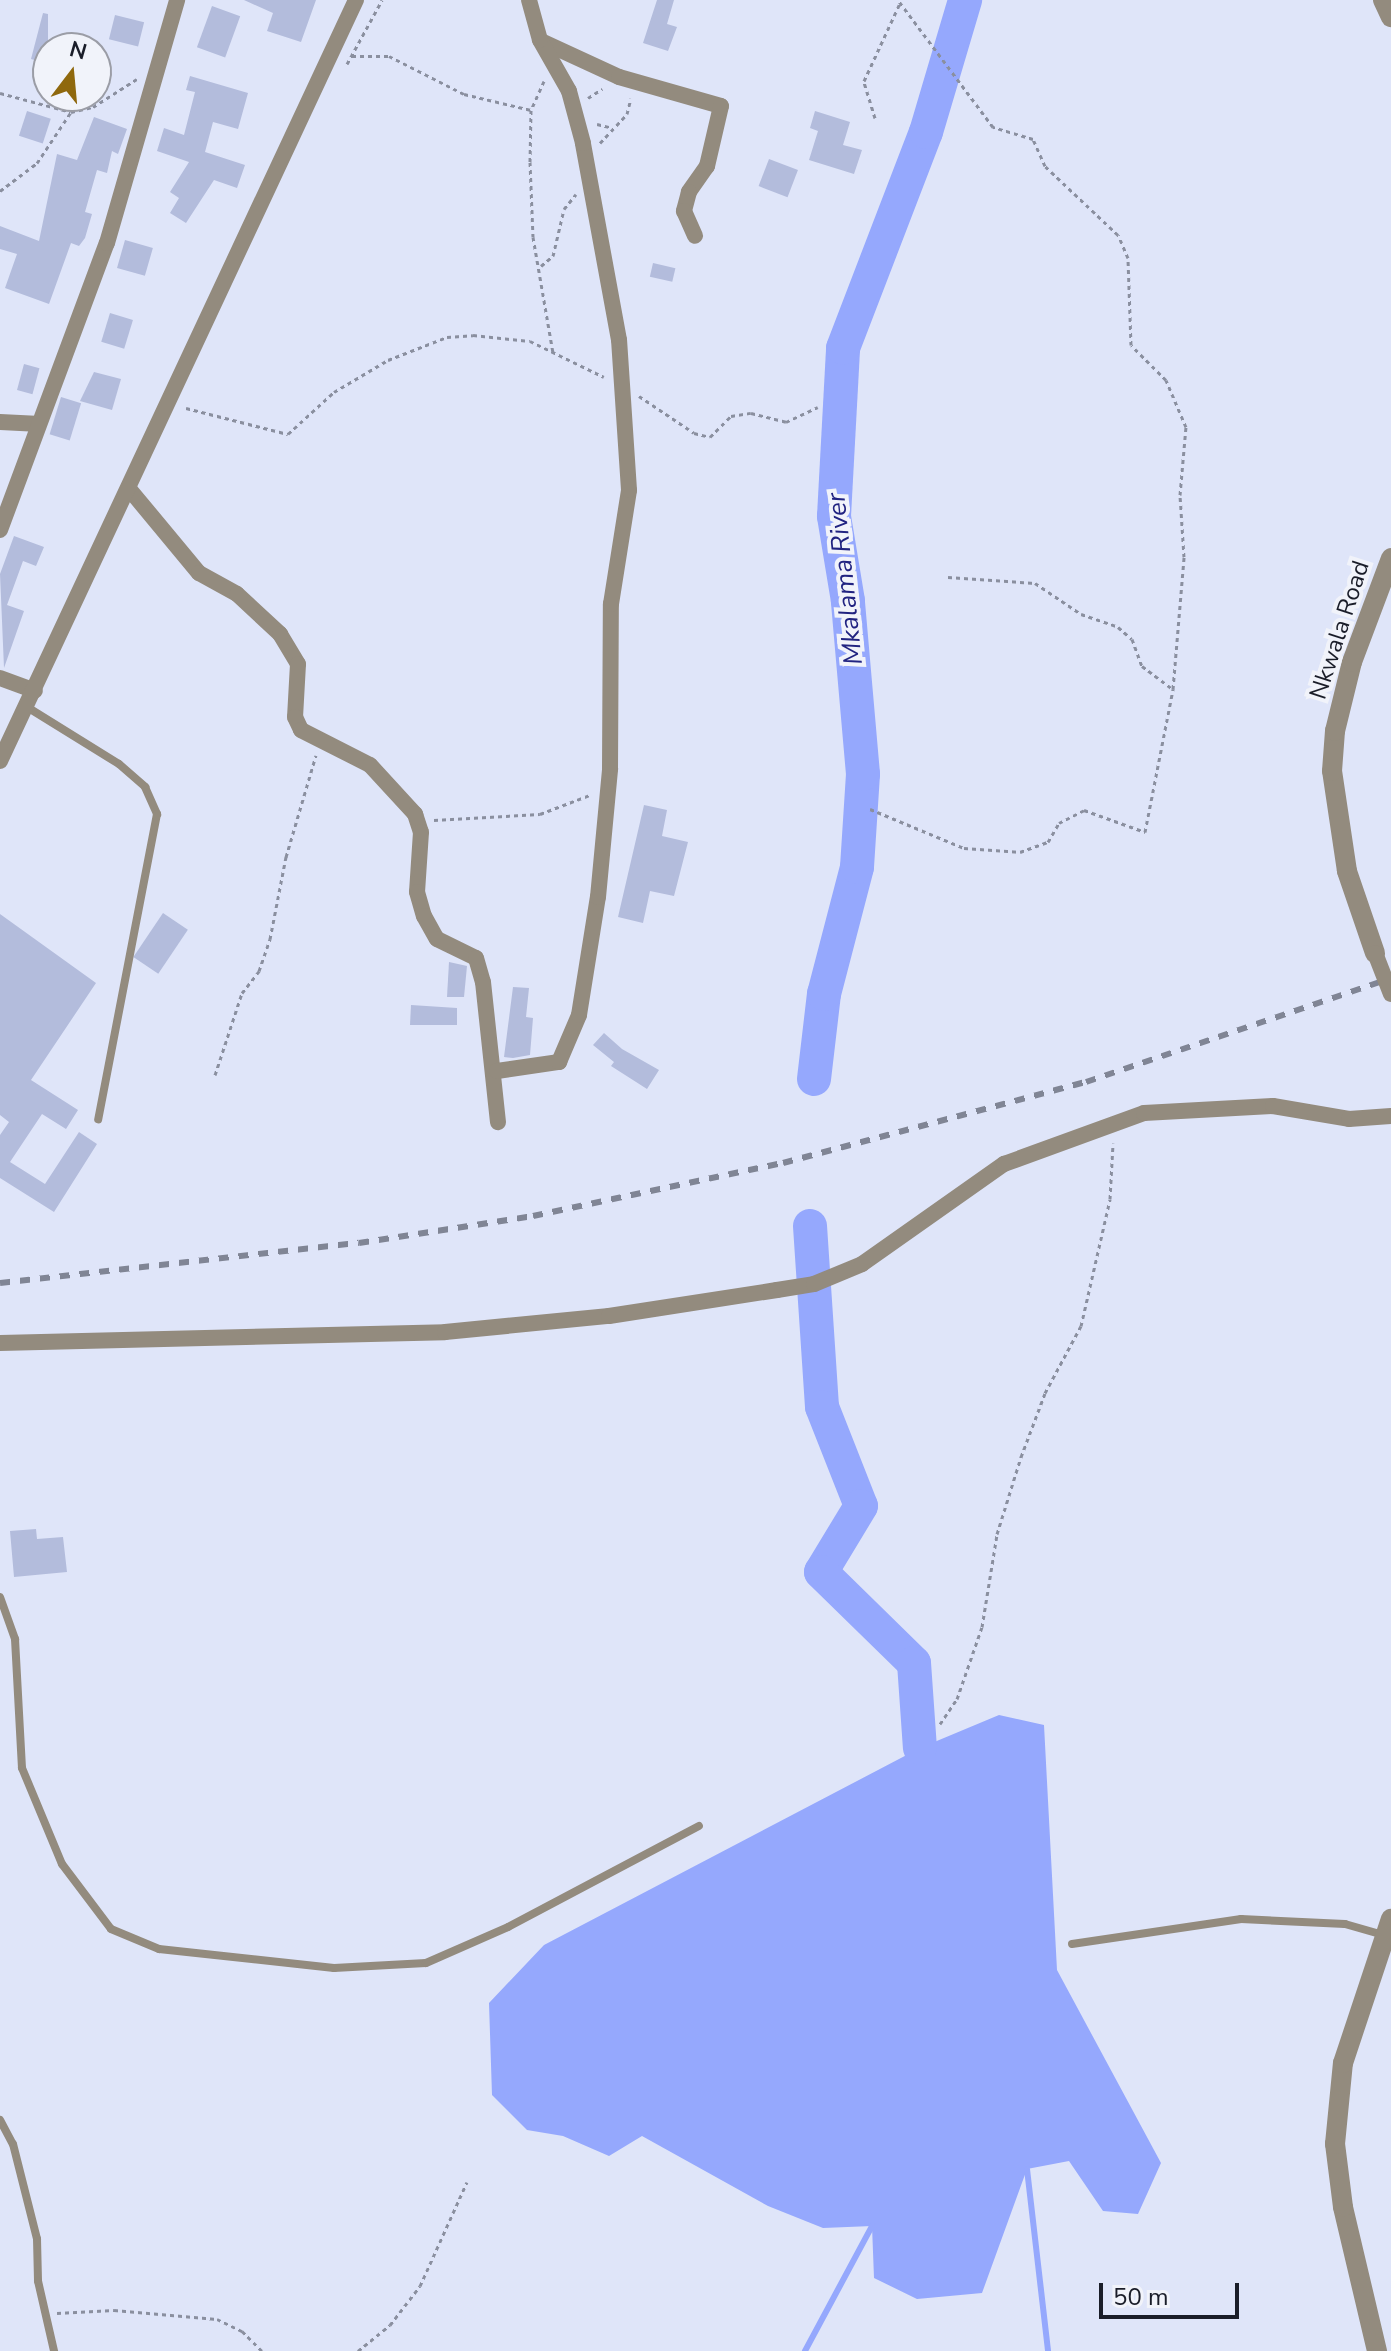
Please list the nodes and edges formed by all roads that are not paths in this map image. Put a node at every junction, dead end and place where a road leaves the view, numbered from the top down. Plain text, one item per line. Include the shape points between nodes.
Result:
1 (177, 0) edge
2 (356, 0) edge
3 (529, 0) edge
4 (1383, 0) edge
5 (1391, 17) edge
6 (540, 40) junction
7 (695, 236) dead end
8 (0, 422) edge
9 (35, 424) junction
10 (130, 490) junction
11 (0, 530) edge
12 (1391, 558) edge
13 (0, 678) edge
14 (35, 691) junction
15 (27, 707) junction
16 (6, 731) edge
17 (0, 761) edge
18 (1375, 953) joint
19 (1391, 994) edge
20 (497, 1071) junction
21 (1391, 1116) edge
22 (98, 1119) dead end
23 (498, 1122) dead end
24 (0, 1343) edge
25 (0, 1597) edge
26 (699, 1826) dead end
27 (1388, 1928) edge
28 (1072, 1944) dead end
29 (0, 2120) edge
30 (54, 2351) edge
31 (1377, 2351) edge

1 - 9 street via 107,243
2 - 10 street
3 - 6 street
4 - 5 street
6 - 7 street via 627,80 721,106 707,166 689,192 684,211
6 - 20 street via 575,107 586,159 624,387 629,490 611,604 608,795 598,897 571,1043 559,1062
8 - 9 street
9 - 11 street
10 - 14 street
10 - 20 street via 199,573 237,594 280,634 298,664 295,717 301,730 319,744 370,765 418,822 417,892 424,916 437,939 476,958 483,982 485,1037
12 - 18 street, Nkwala Road via 1352,662 1335,731 1332,771 1347,871
13 - 14 street
14 - 15 street
15 - 16 street
15 - 22 lane via 119,764 145,787 157,814
16 - 17 street
18 - 19 street, bridge
20 - 23 street
21 - 24 street via 1349,1119 1273,1106 1144,1113 1004,1164 862,1264 814,1284 609,1316 445,1332
25 - 26 lane via 15,1639 22,1768 56,1850 111,1929 159,1949 334,1968 426,1963 508,1927
27 - 28 lane via 1241,1919
27 - 31 street via 1343,2063 1335,2144 1343,2207
29 - 30 lane via 13,2144 37,2239

